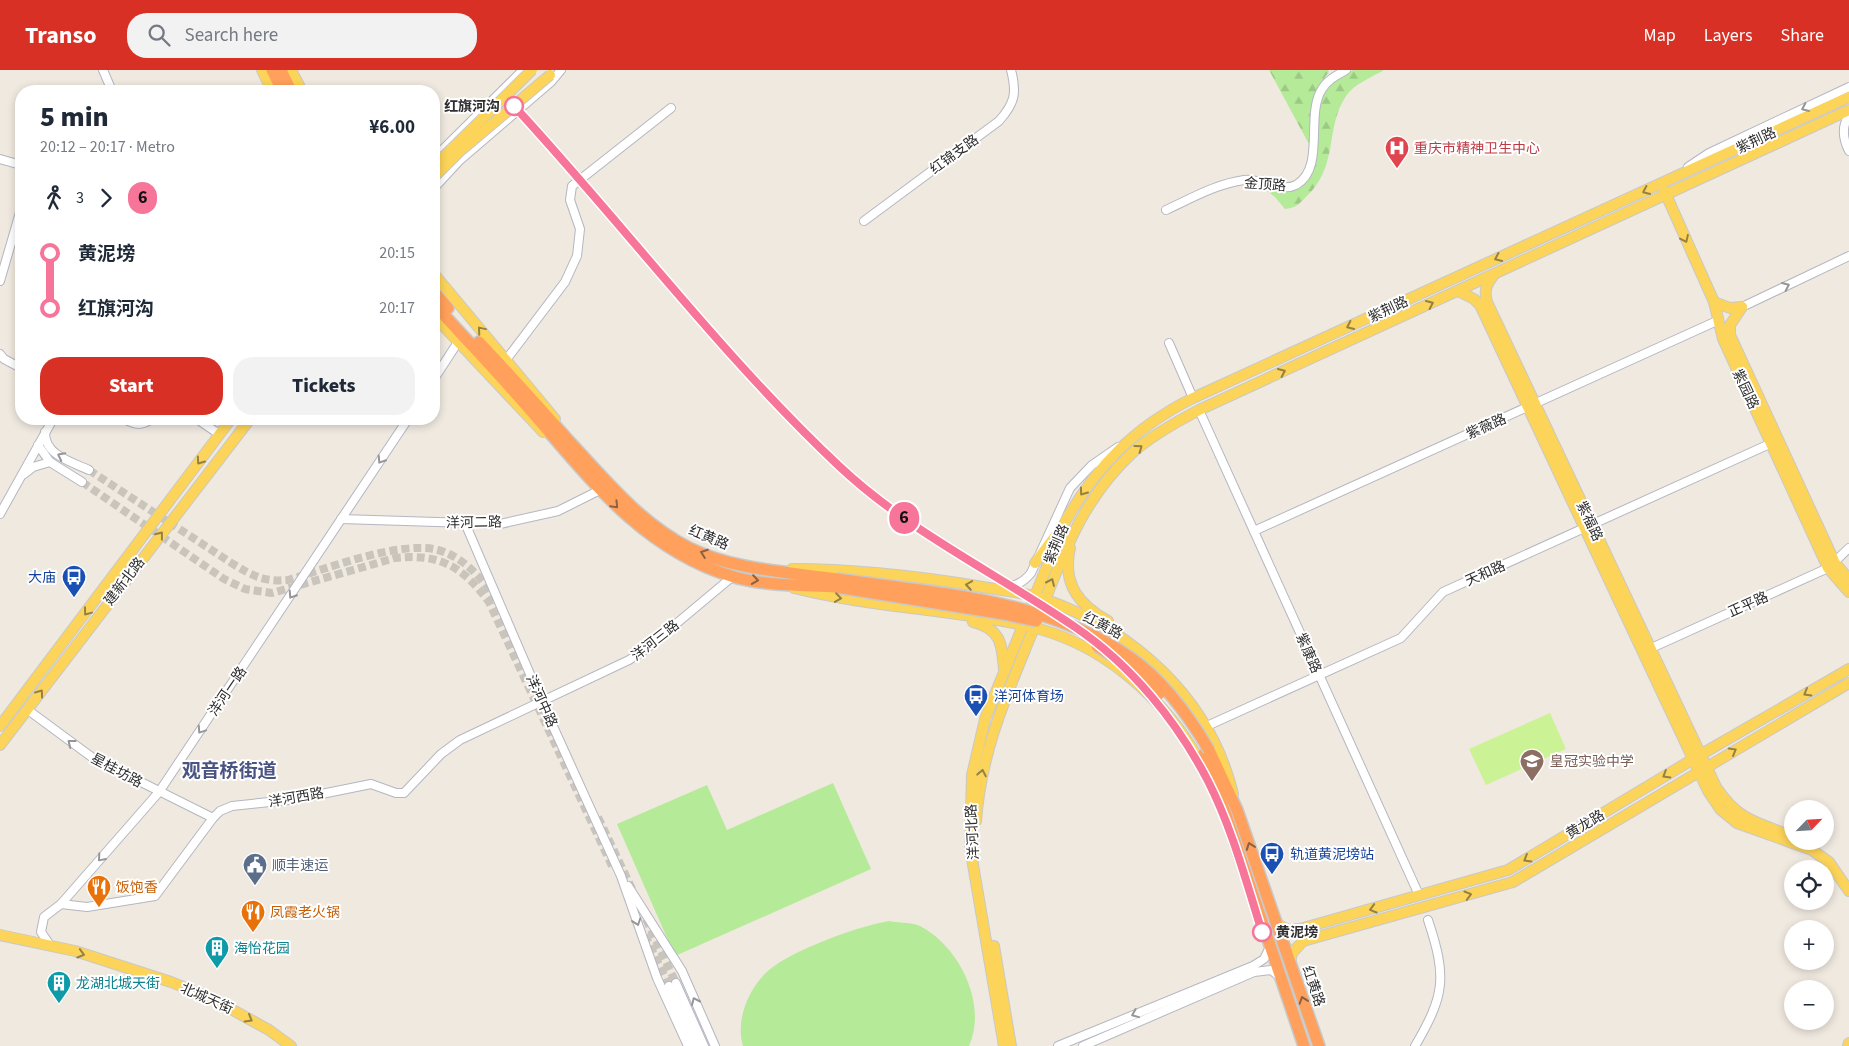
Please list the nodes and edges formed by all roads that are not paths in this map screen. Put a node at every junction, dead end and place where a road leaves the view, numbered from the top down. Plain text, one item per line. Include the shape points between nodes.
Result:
1 (103, 70) edge
2 (262, 70) edge
3 (272, 70) edge
4 (281, 70) edge
5 (291, 70) edge
6 (523, 70) edge
7 (532, 70) edge
8 (561, 70) edge
9 (1011, 70) edge
10 (1346, 70) edge
11 (552, 72) edge
12 (109, 85) edge
13 (269, 85) edge
14 (279, 85) edge
15 (289, 85) edge
16 (299, 85) edge
17 (1849, 87) edge
18 (1849, 97) edge
19 (671, 108) dead end
20 (1849, 110) edge
21 (1849, 115) edge
22 (1848, 148) edge
23 (440, 152) edge
24 (0, 159) edge
25 (440, 160) edge
26 (15, 164) edge
27 (440, 171) edge
28 (1671, 179) junction
29 (440, 182) edge
30 (1664, 195) junction
31 (1166, 210) dead end
32 (864, 221) dead end
33 (15, 230) edge
34 (1849, 256) edge
35 (1494, 275) junction
36 (0, 281) edge
37 (440, 281) edge
38 (1458, 291) junction
39 (440, 299) edge
40 (1714, 302) junction
41 (1742, 307) junction
42 (440, 310) edge
43 (1719, 320) junction
44 (440, 323) edge
45 (458, 342) junction
46 (1169, 344) dead end
47 (0, 354) edge
48 (506, 360) junction
49 (15, 365) edge
50 (440, 370) edge
51 (1193, 398) junction
52 (1531, 405) junction
53 (1199, 410) junction
54 (541, 415) junction
55 (50, 425) edge
56 (205, 425) edge
57 (226, 425) edge
58 (245, 425) edge
59 (404, 425) edge
60 (46, 432) junction
61 (218, 434) junction
62 (1775, 442) junction
63 (1124, 443) junction
64 (38, 445) junction
65 (573, 454) junction
66 (50, 462) junction
67 (89, 470) tunnel mouth
68 (19, 479) junction
69 (82, 482) tunnel mouth
70 (600, 490) junction
71 (0, 514) edge
72 (341, 520) junction
73 (1065, 522) junction
74 (465, 523) junction
75 (1075, 527) junction
76 (1588, 527) junction
77 (1254, 531) junction
78 (1849, 548) edge
79 (1035, 563) junction
80 (1832, 565) junction
81 (770, 569) junction
82 (732, 577) junction
83 (1849, 579) edge
84 (774, 583) junction
85 (836, 583) junction
86 (993, 589) junction
87 (1849, 592) edge
88 (1039, 598) junction
89 (919, 609) junction
90 (1024, 625) junction
91 (1034, 628) junction
92 (1646, 650) junction
93 (1849, 669) edge
94 (1004, 673) junction
95 (1318, 675) junction
96 (1849, 683) edge
97 (542, 702) junction
98 (28, 710) junction
99 (1199, 716) junction
100 (0, 726) edge
101 (1207, 726) junction
102 (1694, 741) junction
103 (0, 745) edge
104 (1713, 747) junction
105 (1206, 752) junction
106 (1696, 757) junction
107 (1702, 769) junction
108 (159, 792) junction
109 (1237, 810) junction
110 (1226, 815) junction
111 (213, 818) junction
112 (1784, 833) edge
113 (1823, 850) edge
114 (621, 876) junction
115 (1849, 877) edge
116 (1849, 891) edge
117 (1419, 896) junction
118 (61, 904) junction
119 (1435, 904) junction
120 (1413, 910) junction
121 (1428, 920) junction
122 (1279, 925) junction
123 (1300, 930) junction
124 (0, 935) edge
125 (1303, 941) junction
126 (52, 946) junction
127 (1270, 947) junction
128 (1290, 962) junction
129 (1282, 980) junction
130 (285, 1044) edge
131 (688, 1046) edge
132 (696, 1046) edge
133 (704, 1046) edge
134 (715, 1046) edge
135 (1004, 1046) edge
136 (1012, 1046) edge
137 (1058, 1046) edge
138 (1083, 1046) edge
139 (1304, 1046) edge
140 (1319, 1046) edge
141 (1415, 1046) edge

1 - 12 street
2 - 13 main road
3 - 14 highway
4 - 15 highway
5 - 16 main road
6 - 23 street
7 - 25 main road, bridge
8 - 29 street
9 - 32 street, 红锦支路 via 1015,88 1011,108 999,121
10 - 31 street, 金顶路 via 1322,88 1315,104 1312,162 1306,176 1295,185 1279,187 1247,180 1224,184
11 - 27 main road, bridge
17 -> 28 street via 1708,153
18 - 28 main road, 紫荆路
19 - 48 street via 572,186 570,200 580,229 577,256 565,282
20 - 30 main road, 紫荆路
21 - 22 street via 1844,127
24 - 26 street
28 - 30 main road via 1664,188
28 -> 51 main road, 紫荆路
30 - 35 main road, 紫荆路
30 -> 40 main road, 紫园路
33 - 36 street
41 -> 34 street
35 - 38 main road, 紫荆路
35 - 52 main road, 紫福路 via 1484,294
48 -> 37 main road
38 - 52 main road, 紫福路 via 1480,305
53 -> 38 main road, 紫荆路
39 - 54 highway
40 - 41 main road via 1730,308
40 - 43 main road, 紫园路
41 - 62 main road, 紫园路 via 1730,325 1730,335
42 - 54 highway
43 - 52 street, 紫薇路
43 - 62 main road, 紫园路 via 1723,339
44 - 45 main road
45 - 50 street
45 - 65 main road via 533,422
46 - 51 street
47 - 49 street
48 - 65 main road via 547,407
51 - 63 main road, 紫荆路 via 1166,411
52 - 76 main road, 紫福路
52 - 77 street, 紫薇路
75 -> 53 main road, 紫荆路 via 1108,480 1132,453 1172,424
53 - 77 street, 紫康路
54 - 65 highway
55 - 60 street
56 - 61 street
57 - 61 main road, 建新北路
98 -> 58 main road, 建新北路
59 -> 72 street, 洋河一路
60 - 64 street
67 -> 60 street via 49,448
61 -> 100 main road, 建新北路
62 - 76 street, 天和路
62 - 80 main road, 紫园路
63 -> 73 main road, 紫荆路 via 1079,497
63 - 79 street via 1092,464 1070,488
64 - 66 street
64 - 68 street
65 - 70 highway, 红黄路
81 -> 65 highway, 红黄路 via 724,561 689,548 634,508
66 - 68 street via 33,467
66 - 69 street
68 - 71 street
70 - 74 street, 洋河二路 via 558,510 500,524
70 -> 82 highway, 红黄路 via 626,516 680,556
72 - 74 street, 洋河二路
72 -> 108 street, 洋河一路
73 - 79 main road
73 - 88 main road, 紫荆路
74 - 97 street, 洋河中路
88 -> 75 main road, 紫荆路
75 - 99 main road via 1068,565 1080,602 1090,612 1144,646 1165,665 1182,684
76 - 92 main road, 紫福路
76 - 95 street, 天和路 via 1443,592 1401,638
77 - 95 street, 紫康路
78 - 80 street, 正平路
79 - 86 street via 1018,585
80 - 83 main road, 紫园路
80 - 87 main road, 紫园路
80 - 92 street, 正平路
81 - 85 highway, 红黄路
86 -> 81 main road via 870,573
82 -> 84 highway, 红黄路
82 - 97 street, 洋河三路 via 646,650
84 - 85 highway, 红黄路
84 -> 89 main road via 832,598
85 - 105 highway, 红黄路, bridge via 1004,614 1043,623 1074,635 1128,665 1150,685
86 - 88 main road
88 - 90 main road, 紫荆路
88 - 91 main road, 紫荆路
88 - 99 main road via 1112,631 1142,650
89 - 90 main road
89 - 94 main road via 991,628 1001,644
90 - 91 main road
90 - 94 main road, 洋河北路
91 - 110 main road via 1099,656 1147,691 1185,737
136 -> 91 main road, 洋河北路 via 977,846 976,824 987,749
92 - 102 main road, 紫福路
92 - 106 main road, 紫福路
93 -> 104 main road, 黄龙路
94 - 135 main road, 洋河北路 via 985,719 977,749 969,825
95 - 101 street, 天和路
95 - 117 street, 紫康路
107 -> 96 main road, 黄龙路
97 - 111 street, 洋河西路 via 450,746 404,793 376,785 362,785 297,799 232,806
97 - 114 street, 洋河中路
98 - 103 main road, 建新北路
108 -> 98 street, 星桂坊路 via 88,755
99 - 101 main road
101 - 109 main road via 1227,767
102 - 104 main road via 1703,747
102 - 106 main road, 紫福路
104 - 106 main road, 黄龙路
105 - 109 highway, 红黄路
105 - 110 highway, 红黄路
106 - 107 main road, 紫福路
106 -> 117 main road, 黄龙路 via 1508,870
107 - 112 main road via 1726,802 1741,816
107 - 116 main road via 1708,791 1726,814 1738,823 1812,850 1829,862
119 -> 107 main road, 黄龙路 via 1513,882
108 - 111 street, 星桂坊路
108 -> 118 street, 洋河一路
122 -> 109 highway, 红黄路
110 - 127 highway, 红黄路
111 - 118 street, 洋河西路 via 155,896 87,907
113 - 115 main road
114 -> 131 street, 洋河中路 via 655,973
134 -> 114 street, 洋河中路 via 682,971
117 -> 123 main road, 黄龙路
118 - 126 street, 洋河一路 via 42,922 43,938
119 - 120 main road, 黄龙路
119 - 121 street
120 - 121 street
120 - 125 main road, 黄龙路
121 - 141 street via 1441,970 1440,986 1433,1015
122 - 123 main road via 1288,930
122 - 128 highway, 红黄路
123 - 125 main road via 1295,937
124 - 126 main road, 北城天街
125 - 128 main road via 1292,953
126 -> 130 main road, 北城天街 via 130,968 213,999
127 - 129 highway, 红黄路
127 -> 137 street via 1264,959 1253,966
140 -> 128 highway, 红黄路
129 - 138 street via 1271,970 1254,972
129 - 139 highway, 红黄路
132 - 133 street via 672,985

